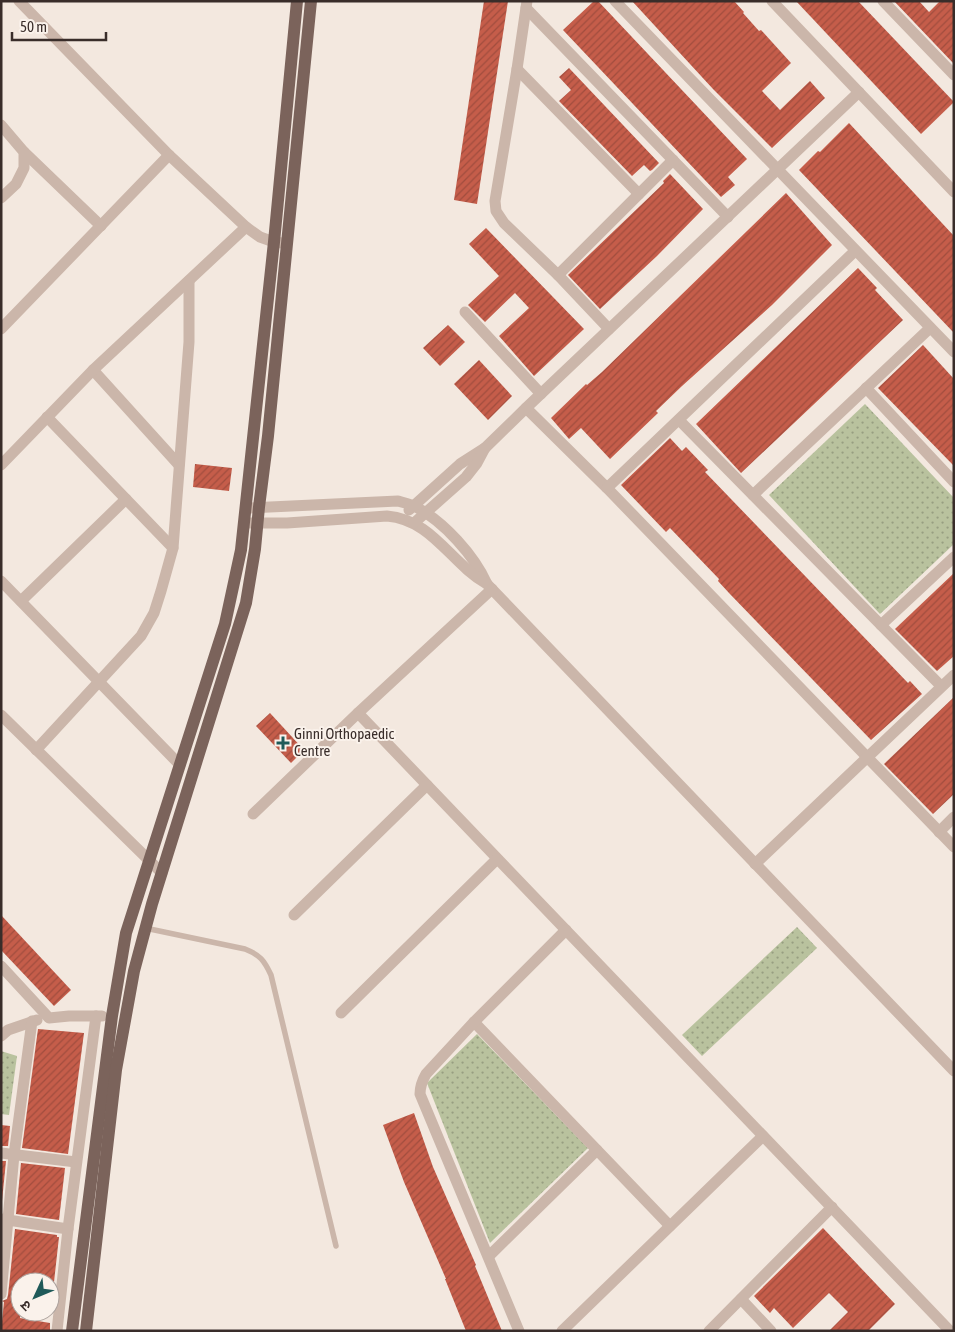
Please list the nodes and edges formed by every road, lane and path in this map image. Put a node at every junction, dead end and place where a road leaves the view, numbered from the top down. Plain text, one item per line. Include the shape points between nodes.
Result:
1 (19, 1) edge
2 (297, 1) edge
3 (311, 1) edge
4 (615, 1) edge
5 (772, 1) edge
6 (884, 1) edge
7 (526, 5) edge
8 (517, 69) junction
9 (954, 75) edge
10 (859, 92) junction
11 (1, 125) edge
12 (24, 152) junction
13 (169, 155) junction
14 (673, 160) junction
15 (777, 170) junction
16 (954, 192) edge
17 (639, 194) junction
18 (1, 198) edge
19 (728, 217) junction
20 (101, 226) junction
21 (246, 227) junction
22 (274, 242) junction
23 (288, 244) junction
24 (855, 250) junction
25 (558, 275) junction
26 (189, 281) junction
27 (465, 312) dead end
28 (930, 328) junction
29 (1, 329) edge
30 (609, 330) junction
31 (954, 352) edge
32 (93, 370) junction
33 (866, 388) junction
34 (541, 394) junction
35 (526, 408) junction
36 (47, 418) junction
37 (679, 420) junction
38 (485, 448) junction
39 (1, 465) edge
40 (179, 465) junction
41 (954, 482) edge
42 (607, 488) junction
43 (753, 495) junction
44 (126, 499) junction
45 (414, 506) junction
46 (258, 507) junction
47 (245, 508) junction
48 (426, 513) junction
49 (400, 517) junction
50 (244, 523) junction
51 (258, 523) junction
52 (414, 523) junction
53 (173, 548) junction
54 (954, 557) edge
55 (1, 581) edge
56 (489, 586) junction
57 (21, 601) junction
58 (881, 625) junction
59 (954, 675) edge
60 (100, 681) junction
61 (941, 686) junction
62 (358, 713) junction
63 (1, 715) edge
64 (36, 750) junction
65 (867, 757) junction
66 (180, 764) junction
67 (427, 785) junction
68 (253, 814) dead end
69 (954, 817) edge
70 (939, 832) junction
71 (954, 847) edge
72 (497, 858) junction
73 (149, 861) junction
74 (755, 864) junction
75 (162, 873) junction
76 (294, 915) dead end
77 (146, 928) junction
78 (566, 930) junction
79 (1, 966) edge
80 (341, 1013) dead end
81 (96, 1016) junction
82 (112, 1016) junction
83 (49, 1018) junction
84 (32, 1021) junction
85 (474, 1022) junction
86 (3, 1030) edge
87 (954, 1071) edge
88 (763, 1136) junction
89 (597, 1150) junction
90 (1, 1153) edge
91 (14, 1154) junction
92 (76, 1162) junction
93 (832, 1208) junction
94 (5, 1219) edge
95 (670, 1226) junction
96 (68, 1229) junction
97 (336, 1246) dead end
98 (489, 1256) junction
99 (2, 1282) edge
100 (1, 1294) edge
101 (741, 1299) junction
102 (57, 1331) edge
103 (72, 1331) edge
104 (86, 1331) edge
105 (519, 1331) edge
106 (562, 1331) edge
107 (709, 1331) edge
108 (771, 1331) edge
109 (950, 1331) edge

1 - 13 street
2 - 22 main road
3 - 23 main road
4 - 15 street
5 - 10 street
6 - 9 street
7 - 8 street
7 - 14 street
8 - 17 street
8 - 25 street via 496,210 504,223
10 - 15 street
10 - 16 street
11 - 12 street
12 - 18 street via 24,168 16,184
12 - 20 street
13 - 20 street
13 - 21 street
14 - 17 street
14 - 19 street
15 - 19 street
15 - 24 street
17 - 25 street
19 - 30 street
20 - 29 street
21 - 22 street
21 - 26 street
22 - 23 street
22 - 47 main road
23 - 46 main road
24 - 28 street
24 - 37 street
25 - 30 street
26 - 32 street
26 - 40 street via 189,342
27 - 34 street
28 - 31 street
28 - 33 street
30 - 34 street
32 - 36 street
32 - 40 street
33 - 41 street
33 - 43 street
34 - 35 street
35 - 38 street
35 - 42 street
36 - 39 street
36 - 44 street
37 - 42 street
37 - 43 street
38 - 45 street via 460,464
38 - 48 street via 466,477
40 - 53 street
42 - 65 street
43 - 58 street
44 - 53 street
44 - 57 street
45 - 46 street via 398,501
45 - 48 street
45 - 49 street
46 - 47 street
46 - 51 main road
47 - 50 main road
48 - 52 street
48 - 56 street via 443,526 471,557
49 - 51 street
49 - 52 street
50 - 51 street
50 - 66 main road via 225,624
51 - 75 main road via 246,603
52 - 56 street
53 - 60 street via 154,613 141,636
54 - 58 street
55 - 57 street
56 - 62 street
56 - 74 street
57 - 60 street
58 - 61 street
59 - 61 street
60 - 64 street
60 - 66 street
61 - 65 street
62 - 67 street
62 - 68 street
63 - 64 street
64 - 73 street
65 - 70 street
65 - 74 street
66 - 73 main road
67 - 72 street
67 - 76 street
69 - 70 street
70 - 71 street
72 - 78 street
72 - 80 street
73 - 75 street
73 - 82 main road via 126,933
74 - 87 street
75 - 77 main road
77 - 97 lane via 245,949 265,962 271,975
77 - 104 main road via 134,971 116,1070
78 - 85 street
78 - 88 street
79 - 83 street
81 - 82 street
81 - 83 street
81 - 92 street
82 - 103 main road
83 - 84 street
84 - 86 street
84 - 91 street
85 - 89 street
85 - 98 street via 426,1074 420,1094
88 - 93 street
88 - 95 street
89 - 95 street
89 - 98 street
90 - 91 street
91 - 92 street
91 - 94 street
92 - 96 street
93 - 101 street
93 - 109 street
94 - 96 street
94 - 99 street
95 - 106 street
96 - 102 street
98 - 105 street
99 - 100 street
101 - 107 street
101 - 108 street

